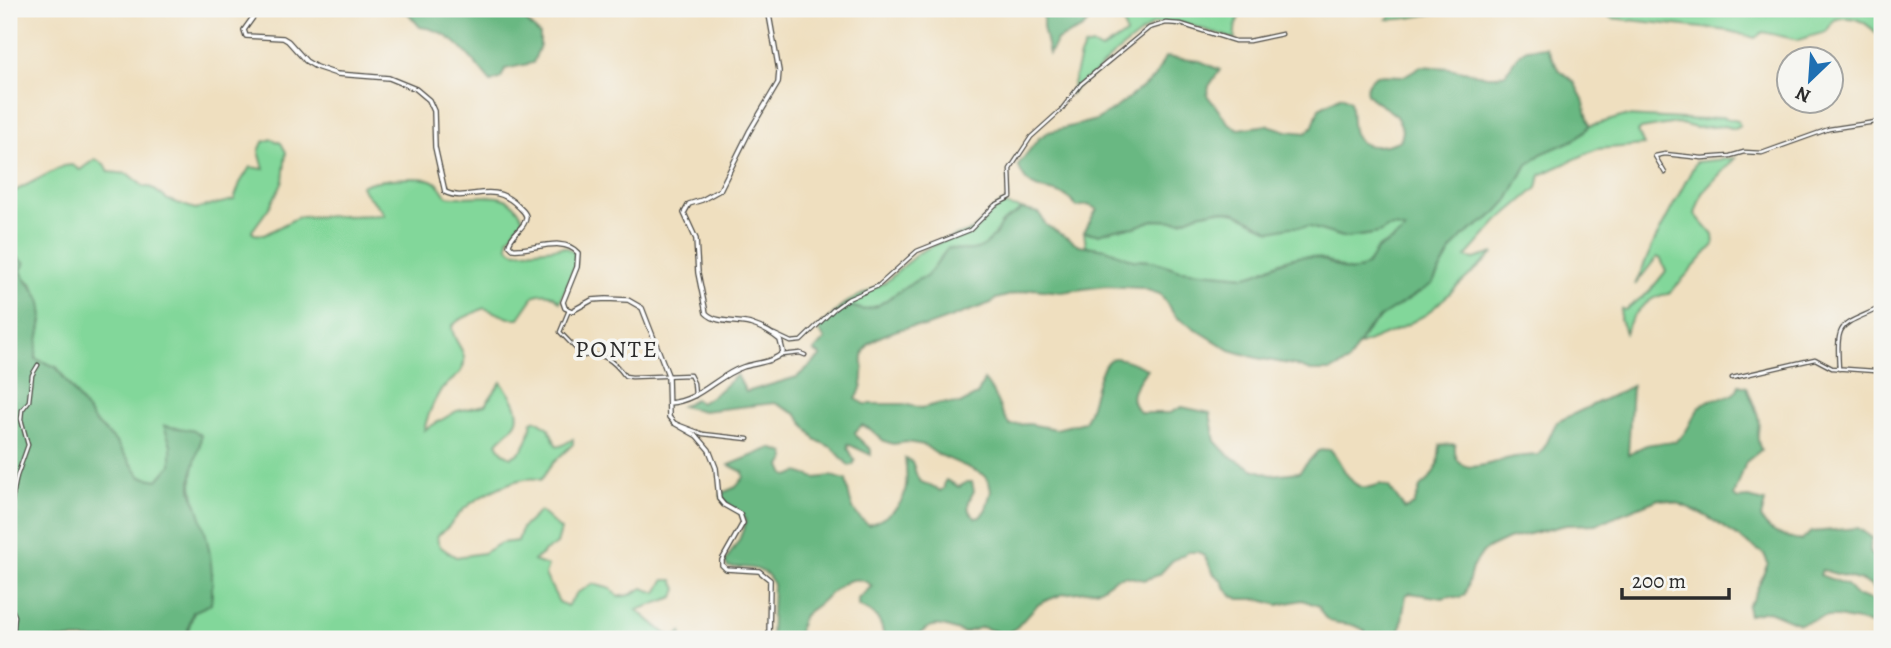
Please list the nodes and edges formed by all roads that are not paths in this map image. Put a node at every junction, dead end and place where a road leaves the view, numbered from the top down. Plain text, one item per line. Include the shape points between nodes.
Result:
1 (39, 9) edge
2 (46, 9) edge
3 (260, 9) edge
4 (768, 9) edge
5 (1282, 34) dead end
6 (1882, 121) edge
7 (1665, 173) dead end
8 (1882, 307) edge
9 (569, 310) junction
10 (773, 335) junction
11 (782, 355) junction
12 (805, 355) dead end
13 (38, 365) dead end
14 (1839, 369) junction
15 (1882, 374) edge
16 (668, 375) junction
17 (1732, 378) dead end
18 (695, 396) junction
19 (669, 402) junction
20 (674, 423) junction
21 (748, 439) dead end
22 (9, 516) edge
23 (9, 562) edge
24 (9, 569) edge
25 (9, 602) edge
26 (13, 639) edge
27 (769, 639) edge

1 - 2 street
3 - 9 street via 247,23 246,36 283,38 316,67 337,74 389,78 429,100 445,192 495,193 512,199 526,217 510,240 513,248 559,244 578,253 579,263 563,302
4 - 10 street via 779,71 776,86 720,190 689,204 684,213 696,239 707,315 747,323
5 - 10 street via 1235,41 1181,24 1149,28 1081,84 1031,137 1010,169 1011,197 995,205 976,226 917,251 878,286 834,309 801,341
6 - 7 street via 1822,131 1762,153 1655,156
8 - 14 street via 1840,330
9 - 16 street via 598,299 637,304 646,314
9 - 16 street via 560,332 583,356 606,357 625,376
10 - 11 street via 783,345
11 - 12 street
11 - 18 street via 741,368
13 - 22 street via 29,401 22,410 28,444
14 - 15 street
14 - 17 street via 1808,359
16 - 18 street via 691,375
16 - 19 street
18 - 19 street
19 - 20 street via 669,418
20 - 21 street via 703,434
20 - 27 street via 698,436 709,450 719,499 743,518 722,566 762,572 770,580
23 - 24 street
25 - 26 street via 15,616

